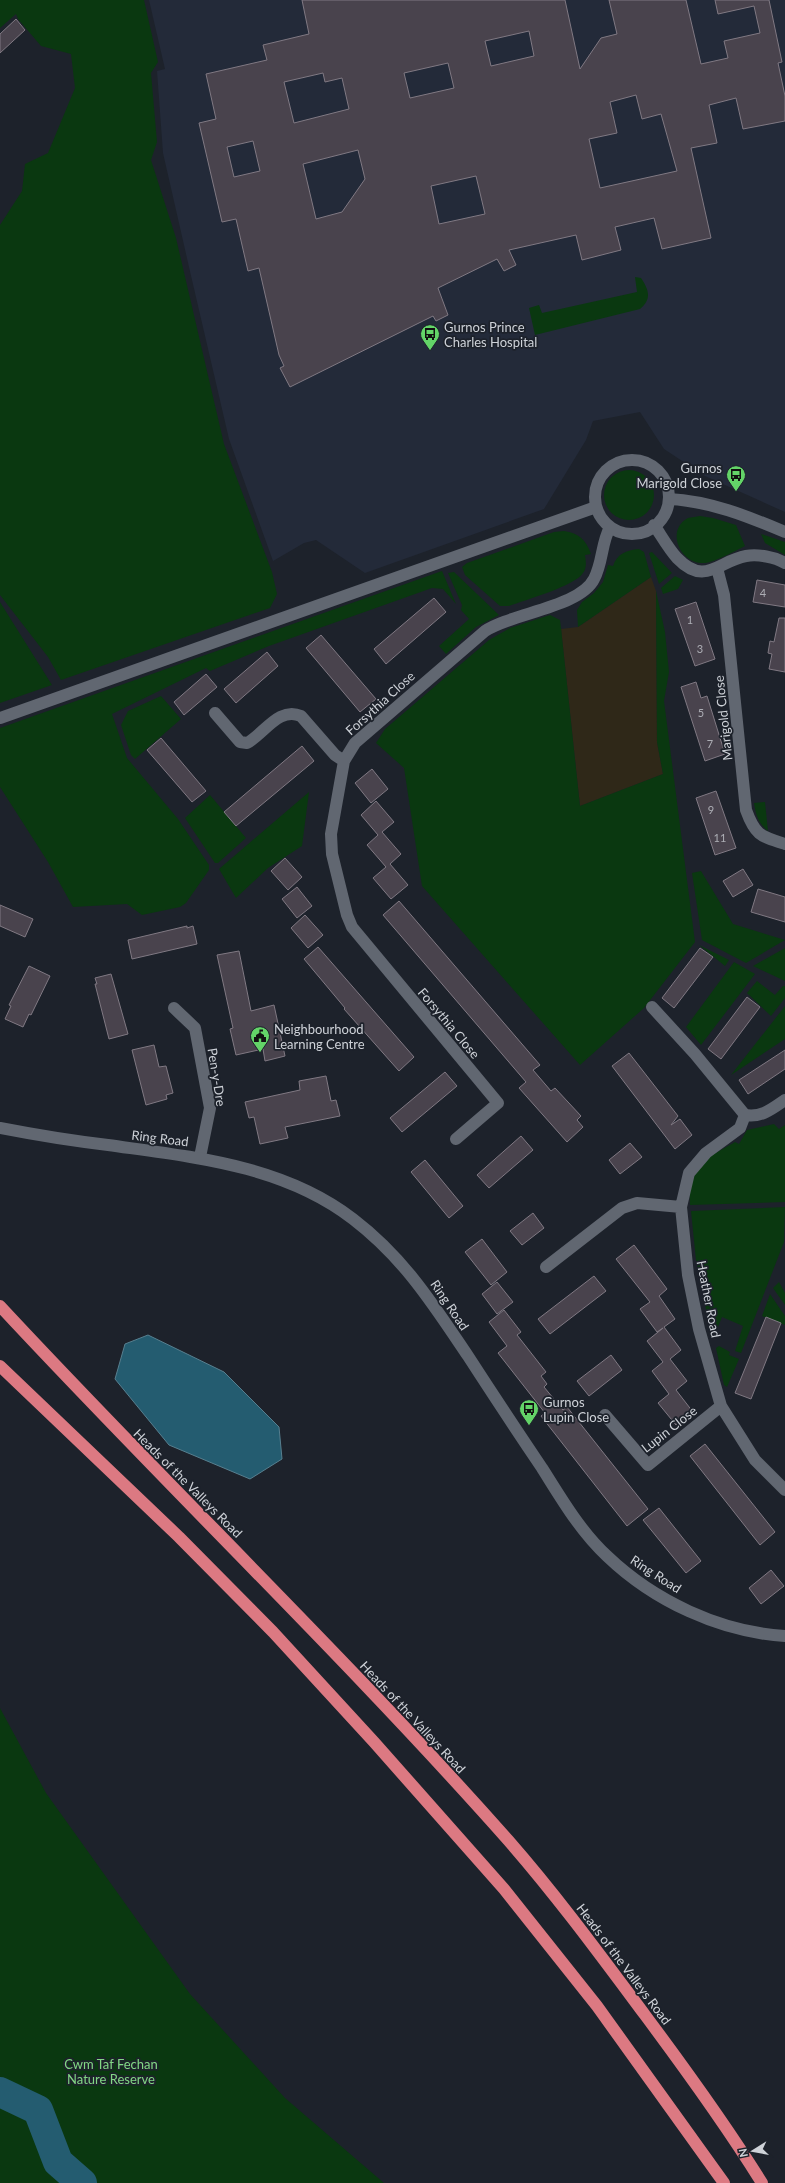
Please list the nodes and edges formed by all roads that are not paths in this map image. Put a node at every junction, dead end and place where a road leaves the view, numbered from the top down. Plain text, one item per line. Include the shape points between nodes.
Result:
1 (668, 499) junction
2 (596, 507) junction
3 (654, 524) junction
4 (610, 527) junction
5 (785, 532) edge
6 (785, 563) edge
7 (718, 568) junction
8 (216, 713) dead end
9 (0, 718) edge
10 (344, 760) junction
11 (785, 844) edge
12 (652, 1007) dead end
13 (174, 1008) dead end
14 (785, 1100) edge
15 (745, 1114) junction
16 (0, 1128) edge
17 (456, 1140) dead end
18 (200, 1157) junction
19 (681, 1207) junction
20 (546, 1267) dead end
21 (0, 1306) edge
22 (0, 1366) edge
23 (721, 1406) junction
24 (605, 1415) dead end
25 (785, 1490) edge
26 (785, 1636) edge
27 (724, 2183) edge
28 (762, 2183) edge

1 - 2 street via 665,482 659,473 641,461 630,460 610,467 602,475 597,485
1 - 3 street via 664,515
1 - 5 street via 705,503
2 - 4 street
2 - 9 street
3 - 4 street via 645,531 633,534
3 - 7 street via 676,557 690,568 705,572
4 - 10 street, Forsythia Close via 604,539 601,564 594,581 582,593 566,601 496,624 355,743
6 - 7 street via 773,558 746,556
7 - 11 street, Marigold Close via 724,595 746,810 753,828 764,838
8 - 10 street via 240,742 247,743 286,714 293,713 301,716 335,756
10 - 17 street, Forsythia Close via 331,834 332,854 347,915 352,926 403,990 498,1103
12 - 15 street
13 - 18 street, Pen-y-Dre via 195,1028 210,1108
14 - 15 street via 762,1115
15 - 19 street, Heather Road via 740,1128 706,1153 689,1173
16 - 18 street, Ring Road via 68,1140
18 - 26 street, Ring Road via 226,1162 291,1184 352,1218 391,1252 423,1289 575,1519 605,1555 632,1578 665,1599 702,1617 733,1627
19 - 20 street via 637,1203 622,1208
19 - 23 street, Heather Road via 688,1275 699,1329
21 - 28 highway, Heads of the Valleys Road via 99,1412 312,1629 509,1842 579,1927 731,2131
22 - 27 highway via 179,1537 273,1632 504,1889 597,2006
23 - 24 street, Lupin Close via 648,1465
23 - 25 street, Heather Road via 755,1460

